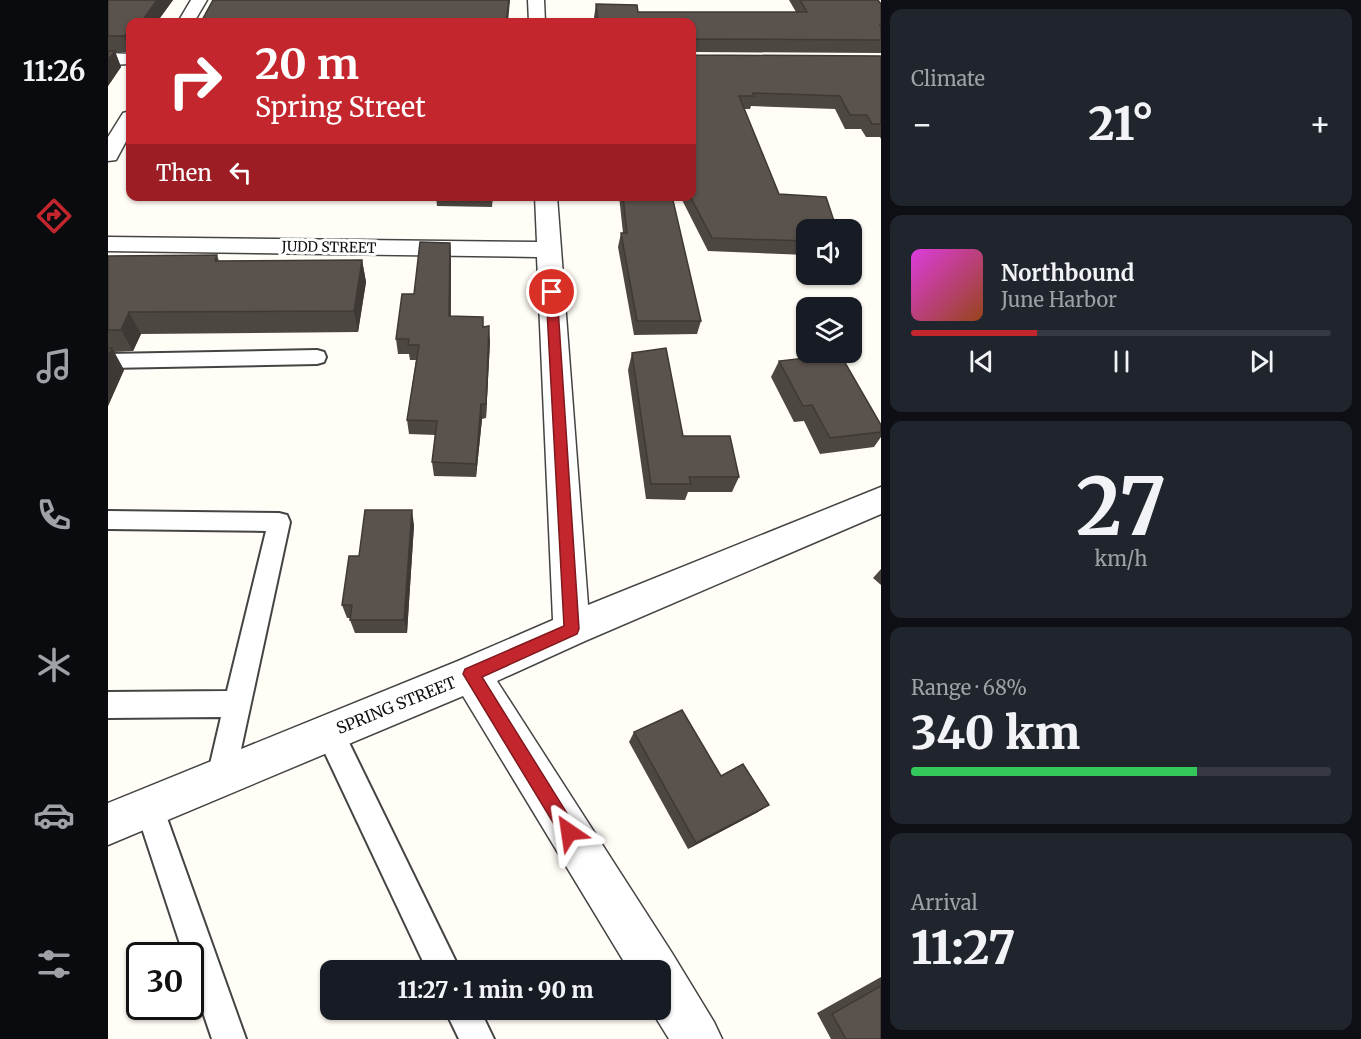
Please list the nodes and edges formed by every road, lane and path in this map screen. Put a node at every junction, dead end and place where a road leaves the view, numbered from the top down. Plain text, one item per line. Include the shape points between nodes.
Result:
1 (199, 0) edge
2 (536, 0) edge
3 (188, 18) edge
4 (537, 18) edge
5 (108, 59) edge
6 (126, 59) edge
7 (126, 124) edge
8 (108, 155) edge
9 (546, 201) edge
10 (108, 244) edge
11 (549, 250) junction
12 (317, 357) dead end
13 (108, 361) edge
14 (881, 500) edge
15 (108, 520) edge
16 (572, 629) junction
17 (471, 674) junction
18 (238, 704) junction
19 (108, 705) edge
20 (329, 732) junction
21 (221, 777) junction
22 (149, 807) junction
23 (108, 824) edge
24 (439, 960) edge
25 (649, 960) edge
26 (671, 997) edge
27 (467, 1020) edge
28 (229, 1039) edge
29 (477, 1039) edge
30 (697, 1039) edge

1 - 3 street
2 - 4 street
5 - 6 street
7 - 8 street
9 - 11 street
10 - 11 street, JUDD STREET
11 - 16 street
12 - 13 lane
14 - 16 street, SPRING STREET
15 - 18 lane via 279,522
16 - 17 street, SPRING STREET
17 - 20 street, SPRING STREET
17 - 25 street
18 - 19 lane
18 - 21 lane
20 - 21 street, SPRING STREET
20 - 24 lane
21 - 22 street, SPRING STREET
22 - 23 street, SPRING STREET
22 - 28 lane
26 - 30 street
27 - 29 lane

